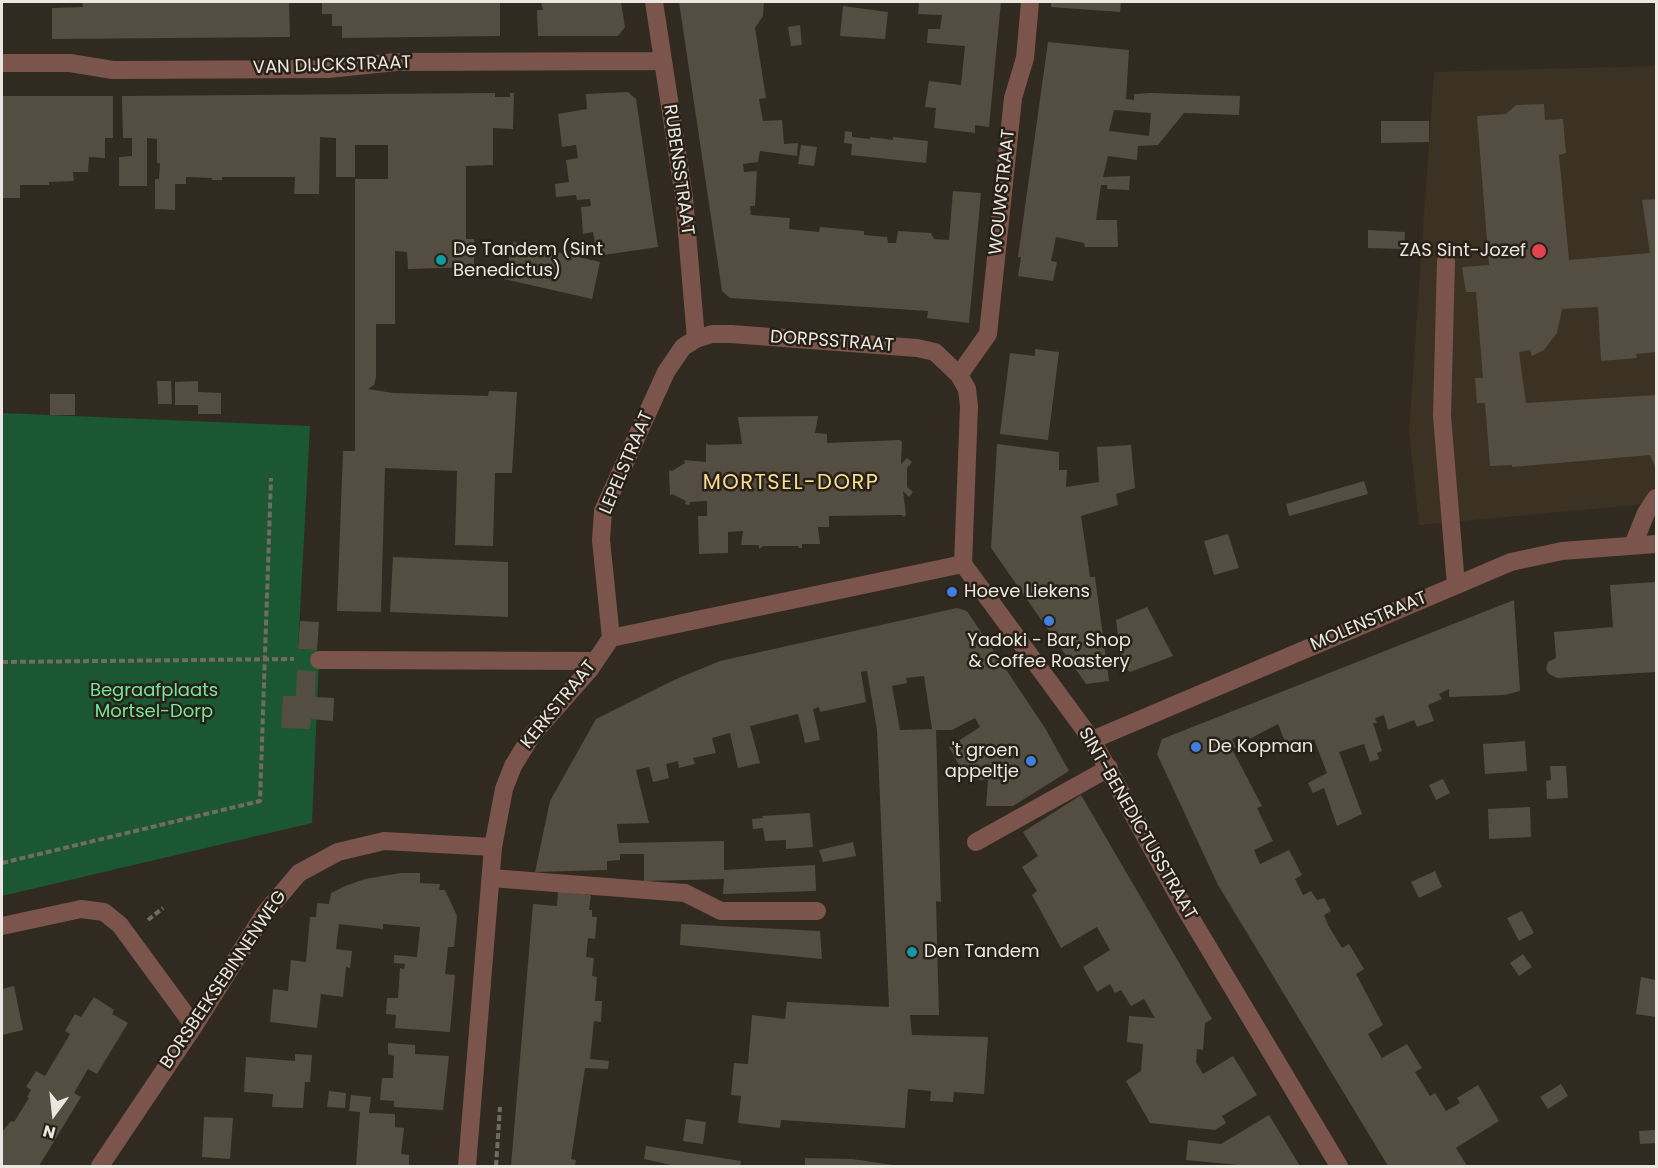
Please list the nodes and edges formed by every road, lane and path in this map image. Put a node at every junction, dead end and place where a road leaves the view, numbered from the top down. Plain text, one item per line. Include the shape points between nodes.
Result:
1 (654, 2) edge
2 (1030, 2) edge
3 (663, 61) junction
4 (2, 63) edge
5 (1446, 261) dead end
6 (696, 339) junction
7 (959, 375) junction
8 (271, 478) dead end
9 (1656, 498) edge
10 (1656, 544) edge
11 (1634, 545) junction
12 (963, 564) junction
13 (1456, 585) junction
14 (611, 638) junction
15 (266, 657) junction
16 (319, 660) joint
17 (595, 661) junction
18 (2, 662) edge
19 (1092, 740) junction
20 (1109, 768) junction
21 (976, 842) dead end
22 (493, 848) junction
23 (2, 863) edge
24 (491, 878) junction
25 (817, 910) dead end
26 (2, 926) edge
27 (194, 1026) junction
28 (100, 1167) edge
29 (466, 1167) edge
30 (1339, 1167) edge

1 - 3 street, RUBENSSTRAAT
2 - 7 street, WOUWSTRAAT via 1025,58 1013,98 988,334
3 - 4 street, VAN DIJCKSTRAAT via 396,62 316,69 113,70 70,63
3 - 6 street, RUBENSSTRAAT via 684,197
5 - 13 street via 1442,416
6 - 7 street, DORPSSTRAAT via 731,334 916,348 935,352
6 - 14 street, LEPELSTRAAT via 683,347 666,372 603,512 601,540
7 - 12 street via 967,389 969,406
8 - 15 path
9 - 11 street
10 - 11 street, MOLENSTRAAT
11 - 13 street, MOLENSTRAAT via 1534,555
12 - 14 street
12 - 19 street, SINT-BENEDICTUSSTRAAT
13 - 19 street, MOLENSTRAAT
14 - 17 street, KERKSTRAAT
15 - 16 path
15 - 18 path
15 - 23 path via 260,801
16 - 17 street
17 - 22 street, KERKSTRAAT via 532,735 518,758 504,789
19 - 20 street, SINT-BENEDICTUSSTRAAT
20 - 21 street
20 - 30 street, SINT-BENEDICTUSSTRAAT via 1183,905
22 - 24 street, KERKSTRAAT
22 - 27 street, BORSBEEKSEBINNENWEG via 384,841 318,861 299,873 265,913
24 - 25 street via 685,893 721,911
24 - 29 street, KERKSTRAAT
26 - 27 street via 81,909 104,912 120,925
27 - 28 street, BORSBEEKSEBINNENWEG

